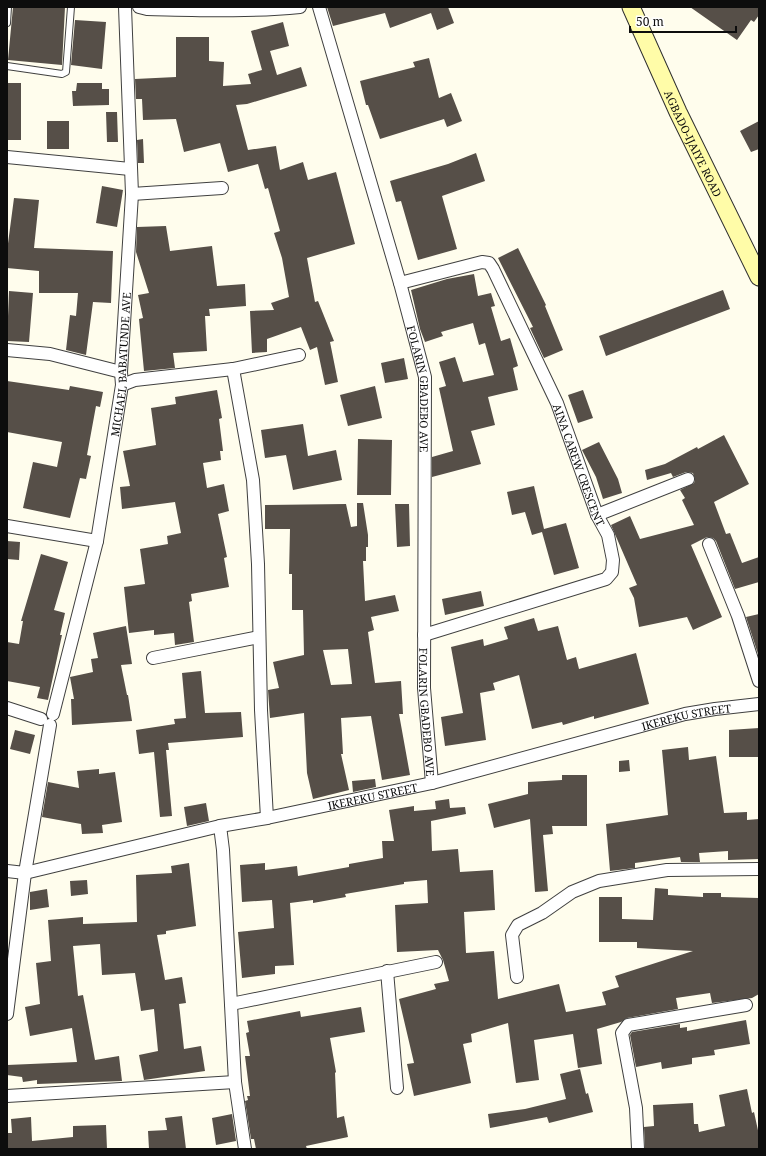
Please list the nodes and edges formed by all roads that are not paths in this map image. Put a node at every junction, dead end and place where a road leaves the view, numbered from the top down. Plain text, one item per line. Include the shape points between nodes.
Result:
1 (8, 7) edge
2 (71, 7) edge
3 (125, 7) edge
4 (139, 7) edge
5 (300, 7) edge
6 (319, 7) edge
7 (632, 7) edge
8 (7, 23) edge
9 (7, 66) edge
10 (7, 157) edge
11 (130, 169) junction
12 (222, 188) dead end
13 (132, 194) junction
14 (759, 277) edge
15 (400, 283) junction
16 (7, 350) edge
17 (299, 355) dead end
18 (233, 369) junction
19 (121, 372) junction
20 (122, 385) junction
21 (688, 479) dead end
22 (597, 515) junction
23 (7, 526) edge
24 (97, 541) junction
25 (709, 544) dead end
26 (424, 635) junction
27 (259, 637) junction
28 (153, 658) dead end
29 (759, 681) edge
30 (759, 704) edge
31 (7, 708) edge
32 (48, 719) junction
33 (432, 783) junction
34 (267, 818) junction
35 (220, 826) junction
36 (759, 869) edge
37 (7, 871) edge
38 (25, 873) junction
39 (436, 962) dead end
40 (387, 971) junction
41 (517, 977) dead end
42 (231, 1004) junction
43 (746, 1005) dead end
44 (7, 1014) edge
45 (235, 1082) junction
46 (397, 1088) dead end
47 (7, 1096) edge
48 (245, 1149) edge
49 (638, 1149) edge

1 - 8 lane
2 - 9 lane via 66,72 62,74
3 - 11 street, MICHAEL BABATUNDE AVE
4 - 5 street via 147,10 267,10
6 - 15 street, FOLARIN GBADEBO AVE
7 - 14 street, AGBADO-IJAIYE ROAD via 678,112
10 - 11 street
11 - 13 street, MICHAEL BABATUNDE AVE
12 - 13 street
13 - 19 street, MICHAEL BABATUNDE AVE
15 - 22 street, AINA CAREW CRESCENT via 482,262 489,263 557,403
15 - 26 street, FOLARIN GBADEBO AVE via 424,377
16 - 19 street via 50,354
17 - 18 street
18 - 20 street via 135,380
18 - 27 street via 253,480
19 - 20 street, MICHAEL BABATUNDE AVE
20 - 24 street, MICHAEL BABATUNDE AVE
21 - 22 street
22 - 26 street, AINA CAREW CRESCENT via 608,536 613,560 612,572 606,578
23 - 24 street
24 - 32 street, MICHAEL BABATUNDE AVE
25 - 29 street via 738,616
26 - 33 street, FOLARIN GBADEBO AVE via 424,688
27 - 28 street
27 - 34 street
30 - 33 street, IKEREKU STREET via 685,714
31 - 32 street
32 - 38 street, MICHAEL BABATUNDE AVE
33 - 34 street, IKEREKU STREET
34 - 35 street, IKEREKU STREET
35 - 38 street, IKEREKU STREET
35 - 42 street
36 - 41 street via 667,870 598,881 572,892 514,930 512,935
37 - 38 street, IKEREKU STREET
38 - 44 street, MICHAEL BABATUNDE AVE
39 - 40 street
40 - 42 street
40 - 46 street
42 - 45 street
43 - 49 street via 628,1025 622,1033 636,1108
45 - 47 street
45 - 48 street

